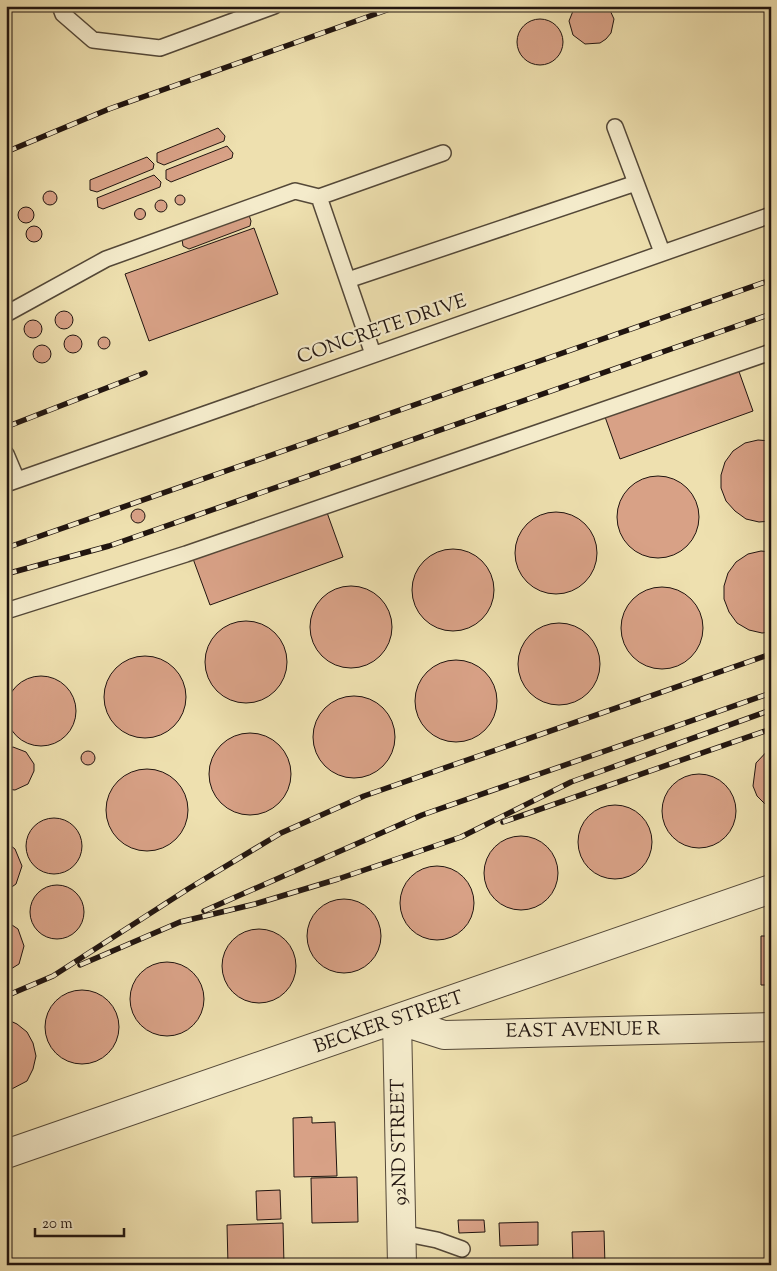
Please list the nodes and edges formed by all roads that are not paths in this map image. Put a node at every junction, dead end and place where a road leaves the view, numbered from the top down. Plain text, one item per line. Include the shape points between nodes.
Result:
1 (60, 6) edge
2 (274, 6) edge
3 (615, 127) dead end
4 (443, 153) dead end
5 (636, 183) junction
6 (319, 197) junction
7 (771, 215) edge
8 (662, 252) junction
9 (348, 280) junction
10 (6, 314) edge
11 (771, 352) edge
12 (374, 354) junction
13 (6, 454) edge
14 (11, 482) edge
15 (6, 611) edge
16 (771, 889) edge
17 (397, 1020) junction
18 (771, 1027) edge
19 (6, 1154) edge
20 (402, 1234) junction
21 (462, 1249) dead end
22 (402, 1265) edge

1 - 2 lane via 63,14 93,40 160,48
3 - 5 lane
4 - 6 lane
5 - 8 lane
5 - 9 lane
6 - 9 lane
6 - 10 lane via 295,191 106,259
7 - 8 lane, CONCRETE DRIVE
8 - 12 lane, CONCRETE DRIVE
9 - 12 lane
11 - 15 lane via 186,554
12 - 14 lane, CONCRETE DRIVE
13 - 14 lane
16 - 17 street, BECKER STREET
17 - 18 street, EAST AVENUE R via 444,1034
17 - 19 street, BECKER STREET
17 - 20 street, 92ND STREET
20 - 21 lane
20 - 22 street, 92ND STREET

